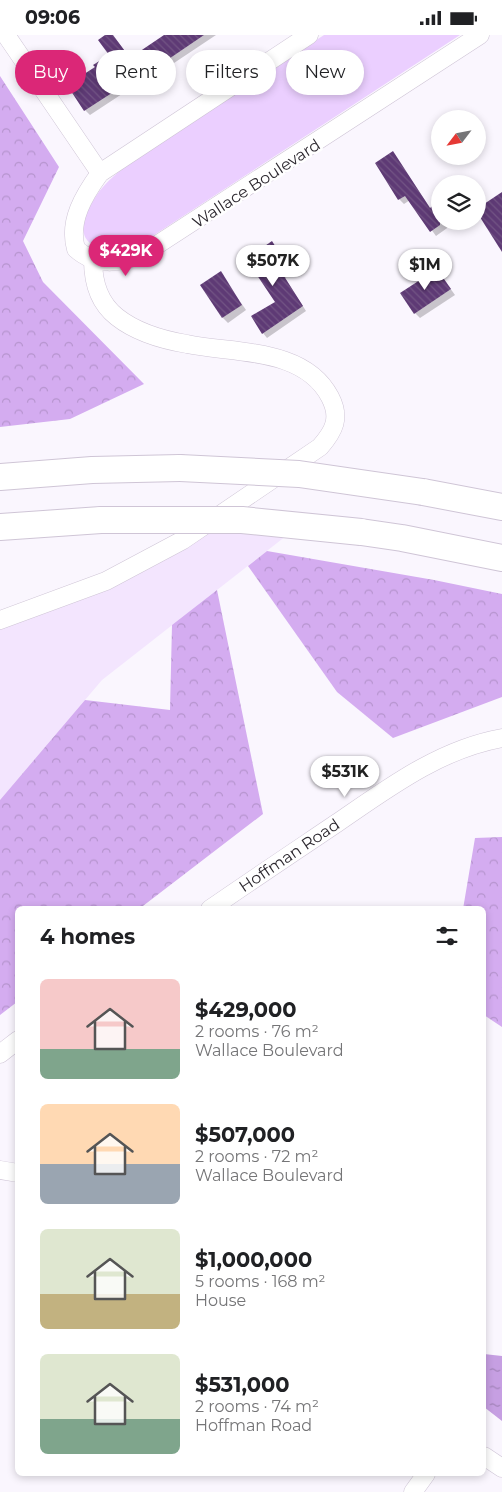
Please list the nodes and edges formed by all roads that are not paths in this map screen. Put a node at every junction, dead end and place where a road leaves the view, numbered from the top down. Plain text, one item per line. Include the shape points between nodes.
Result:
1 (6, 35) edge
2 (309, 35) edge
3 (480, 35) edge
4 (100, 173) junction
5 (93, 259) junction
6 (0, 477) edge
7 (502, 507) edge
8 (0, 527) edge
9 (502, 558) edge
10 (0, 620) edge
11 (502, 738) edge
12 (214, 906) edge
13 (15, 1043) edge
14 (0, 1054) edge
15 (0, 1170) edge
16 (15, 1172) edge
17 (486, 1457) edge
18 (502, 1468) edge
19 (425, 1476) edge
20 (413, 1492) edge

1 - 4 street
2 - 4 street
3 - 5 street, Wallace Boulevard via 162,244 127,261 109,263
4 - 5 street via 80,207 73,231 76,249
5 - 10 street via 98,290 108,309 118,318 137,329 180,343 290,362 317,380 328,392 337,415 336,423 320,447 183,540 106,581
6 - 7 highway, bridge via 180,468 299,474 423,491
8 - 9 highway, bridge via 101,520 242,520 361,532
11 - 12 street, Hoffman Road via 436,759
13 - 14 street
15 - 16 street
17 - 18 street
19 - 20 street

